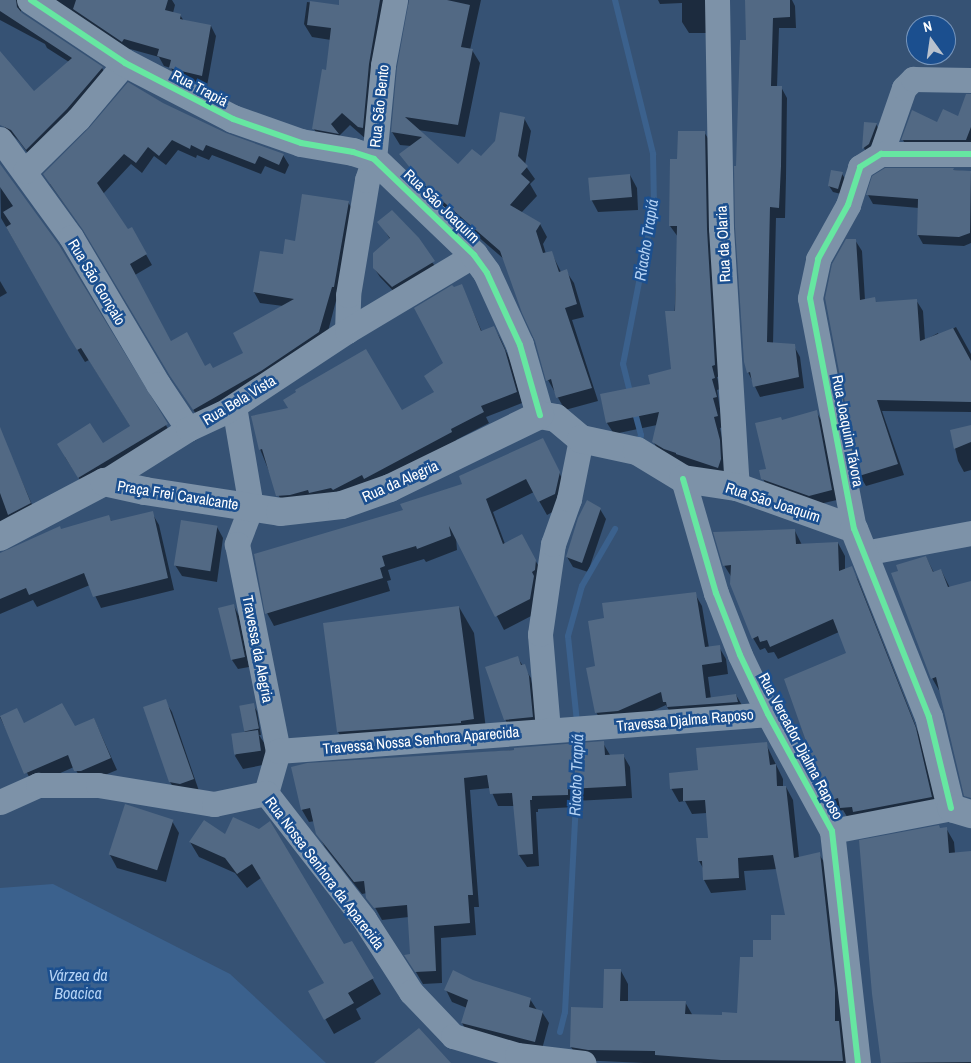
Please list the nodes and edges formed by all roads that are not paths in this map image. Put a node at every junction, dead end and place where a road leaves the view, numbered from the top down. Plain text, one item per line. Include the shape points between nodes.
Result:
1 (31, 0) edge
2 (395, 0) edge
3 (717, 0) edge
4 (125, 63) junction
5 (971, 80) edge
6 (0, 139) edge
7 (881, 154) junction
8 (971, 154) edge
9 (374, 158) junction
10 (25, 171) junction
11 (474, 255) junction
12 (346, 331) junction
13 (234, 406) junction
14 (540, 415) junction
15 (188, 430) junction
16 (581, 439) junction
17 (683, 479) junction
18 (104, 482) junction
19 (737, 487) junction
20 (251, 507) junction
21 (971, 533) edge
22 (0, 537) edge
23 (859, 541) junction
24 (768, 714) junction
25 (556, 729) junction
26 (278, 752) junction
27 (266, 793) junction
28 (0, 802) edge
29 (961, 811) edge
30 (832, 832) junction
31 (573, 1063) edge
32 (858, 1063) edge

1 - 4 street, Rua Trapiá
2 - 9 street, Rua São Bento via 383,65
3 - 19 street, Rua da Olaria via 721,228
4 - 9 street, Rua Trapiá via 233,119 301,143
4 - 10 street via 78,120
5 - 7 street via 913,79 904,88
6 - 10 street, Rua São Gonçalo
7 - 8 street
7 - 23 street, Rua Joaquim Távora via 860,167 856,174 848,205 818,259 810,298
9 - 11 street, Rua São Joaquim
9 - 12 street, Rua São Bento via 367,180 350,285
10 - 15 street, Rua São Gonçalo via 71,237
11 - 12 street, Rua Bela Vista
11 - 14 street, Rua São Joaquim via 487,272 520,345
12 - 13 street, Rua Bela Vista
13 - 15 street, Rua Bela Vista
13 - 20 street
14 - 16 street, Rua São Joaquim via 556,418
14 - 20 street, Rua da Alegria via 390,488 342,505 280,512
15 - 18 street, Rua Bela Vista
16 - 17 street, Rua São Joaquim via 636,451
16 - 25 street via 569,499 553,544 540,634
17 - 19 street, Rua São Joaquim
17 - 24 street, Rua Vereador Djalma Raposo via 716,592 740,655
18 - 20 street, Praça Frei Cavalcante
18 - 22 street, Rua Bela Vista
19 - 23 street, Rua São Joaquim
20 - 26 street, Travessa da Alegria via 237,544
21 - 23 street
23 - 29 street, Rua Joaquim Távora via 929,717
24 - 25 street, Travessa Djalma Raposo
24 - 30 street, Rua Vereador Djalma Raposo
25 - 26 street, Travessa Nossa Senhora Aparecida
26 - 27 street, Travessa da Alegria
27 - 28 street, Rua Nossa Senhora da Aparecida via 214,804 98,785 38,785
27 - 31 street, Rua Nossa Senhora da Aparecida via 364,919 411,992 454,1036 517,1055
29 - 30 street
30 - 32 street, Rua Vereador Djalma Raposo

